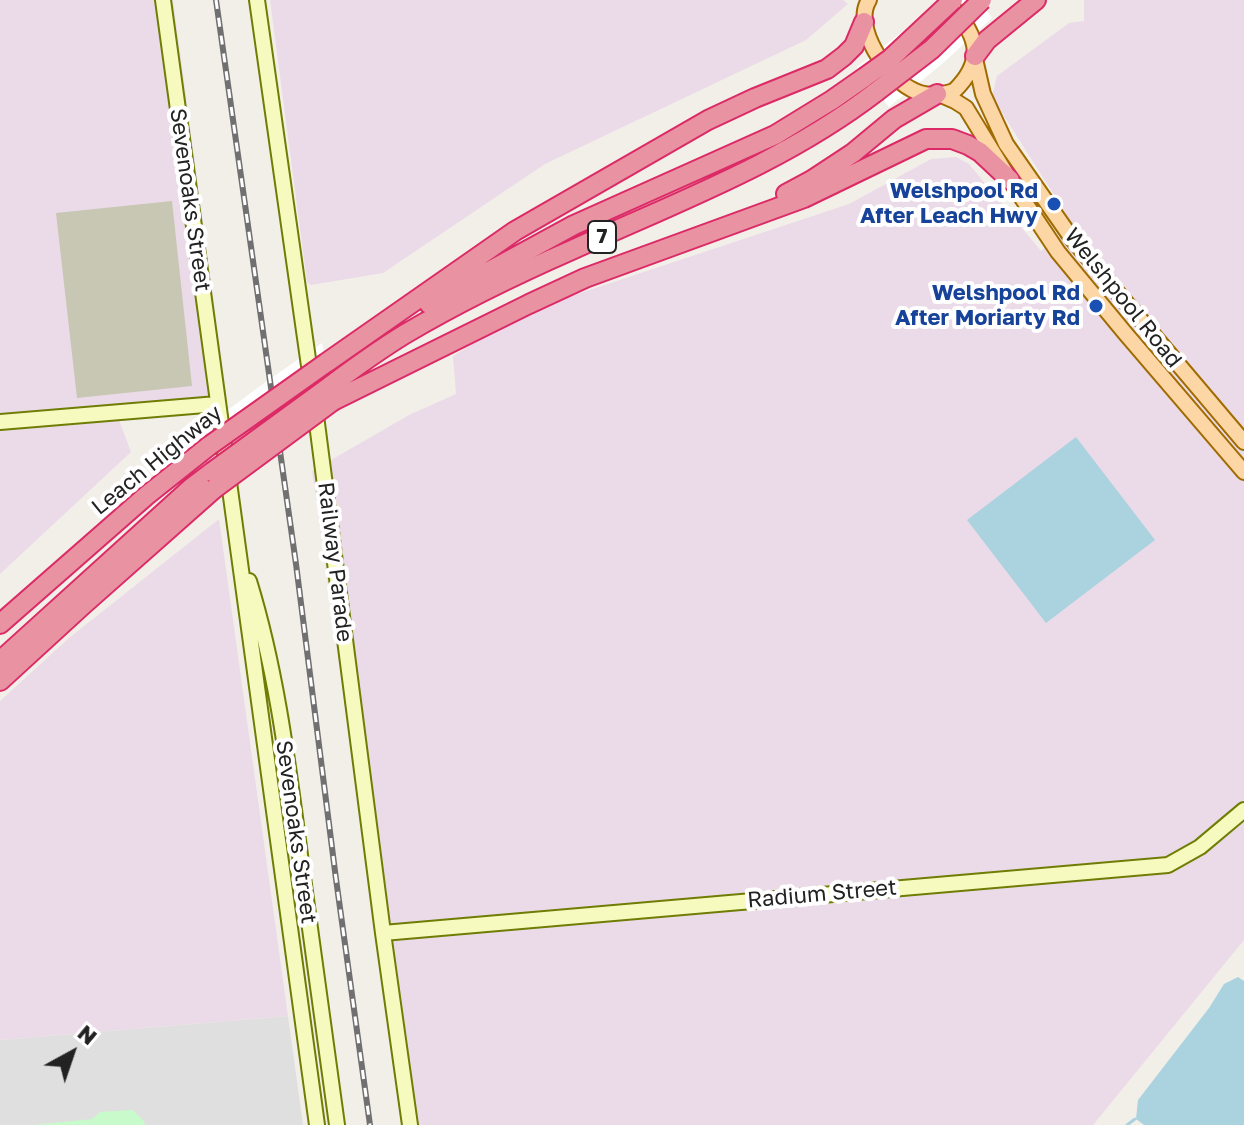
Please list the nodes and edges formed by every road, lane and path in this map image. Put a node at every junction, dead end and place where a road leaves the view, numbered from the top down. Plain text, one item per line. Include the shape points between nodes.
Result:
1 (163, 0) edge
2 (257, 0) edge
3 (857, 0) edge
4 (869, 0) edge
5 (946, 0) edge
6 (953, 0) edge
7 (982, 0) edge
8 (1036, 0) edge
9 (864, 19) junction
10 (975, 57) junction
11 (938, 94) junction
12 (1010, 180) junction
13 (667, 248) junction
14 (1115, 290) junction
15 (1125, 333) junction
16 (353, 345) junction
17 (331, 393) junction
18 (217, 404) junction
19 (0, 422) edge
20 (1244, 442) edge
21 (1244, 472) edge
22 (213, 480) junction
23 (197, 504) junction
24 (237, 543) junction
25 (67, 600) junction
26 (0, 624) edge
27 (0, 661) edge
28 (0, 681) edge
29 (1244, 810) edge
30 (383, 933) junction
31 (314, 961) junction
32 (295, 977) junction
33 (320, 1007) junction
34 (317, 1125) edge
35 (337, 1125) edge
36 (410, 1125) edge

1 - 18 street, Sevenoaks Street
2 - 30 street, Railway Parade
3 - 9 main road
4 - 9 main road
5 - 10 main road, Welshpool Road via 970,34
6 - 16 highway, 7, bridge via 890,59 775,135 574,225
7 - 17 highway, 7, bridge via 932,49 844,117 750,170 459,304 405,334
8 - 10 highway via 987,40
9 - 11 main road, Welshpool Road via 867,36 895,76 913,91
9 - 16 highway, 7 via 854,46 827,69 708,120 515,231
10 - 11 main road via 956,89
10 - 14 main road, Welshpool Road via 983,94 1006,144
11 - 12 main road, Welshpool Road via 966,108
11 - 13 highway via 894,119 812,180
12 - 13 highway via 968,145 926,139 804,198
12 - 15 main road, Welshpool Road via 1058,252
13 - 17 highway via 585,278
14 - 15 main road via 1129,321
14 - 20 main road, Welshpool Road
15 - 21 main road, Welshpool Road
16 - 26 highway, Leach Highway / 7, bridge via 209,446
17 - 22 highway, 7, bridge
18 - 19 street
18 - 24 street, Sevenoaks Street
22 - 23 highway
22 - 25 highway, 7 via 191,488
23 - 25 highway
23 - 28 highway
24 - 31 street, Sevenoaks Street via 276,687
24 - 32 street, Sevenoaks Street
25 - 27 highway, 7
29 - 30 street, Radium Street via 1200,847 1168,865
30 - 36 street, Railway Parade
31 - 32 street
31 - 33 street, Sevenoaks Street
32 - 33 street
32 - 34 street, Sevenoaks Street
33 - 35 street, Sevenoaks Street

